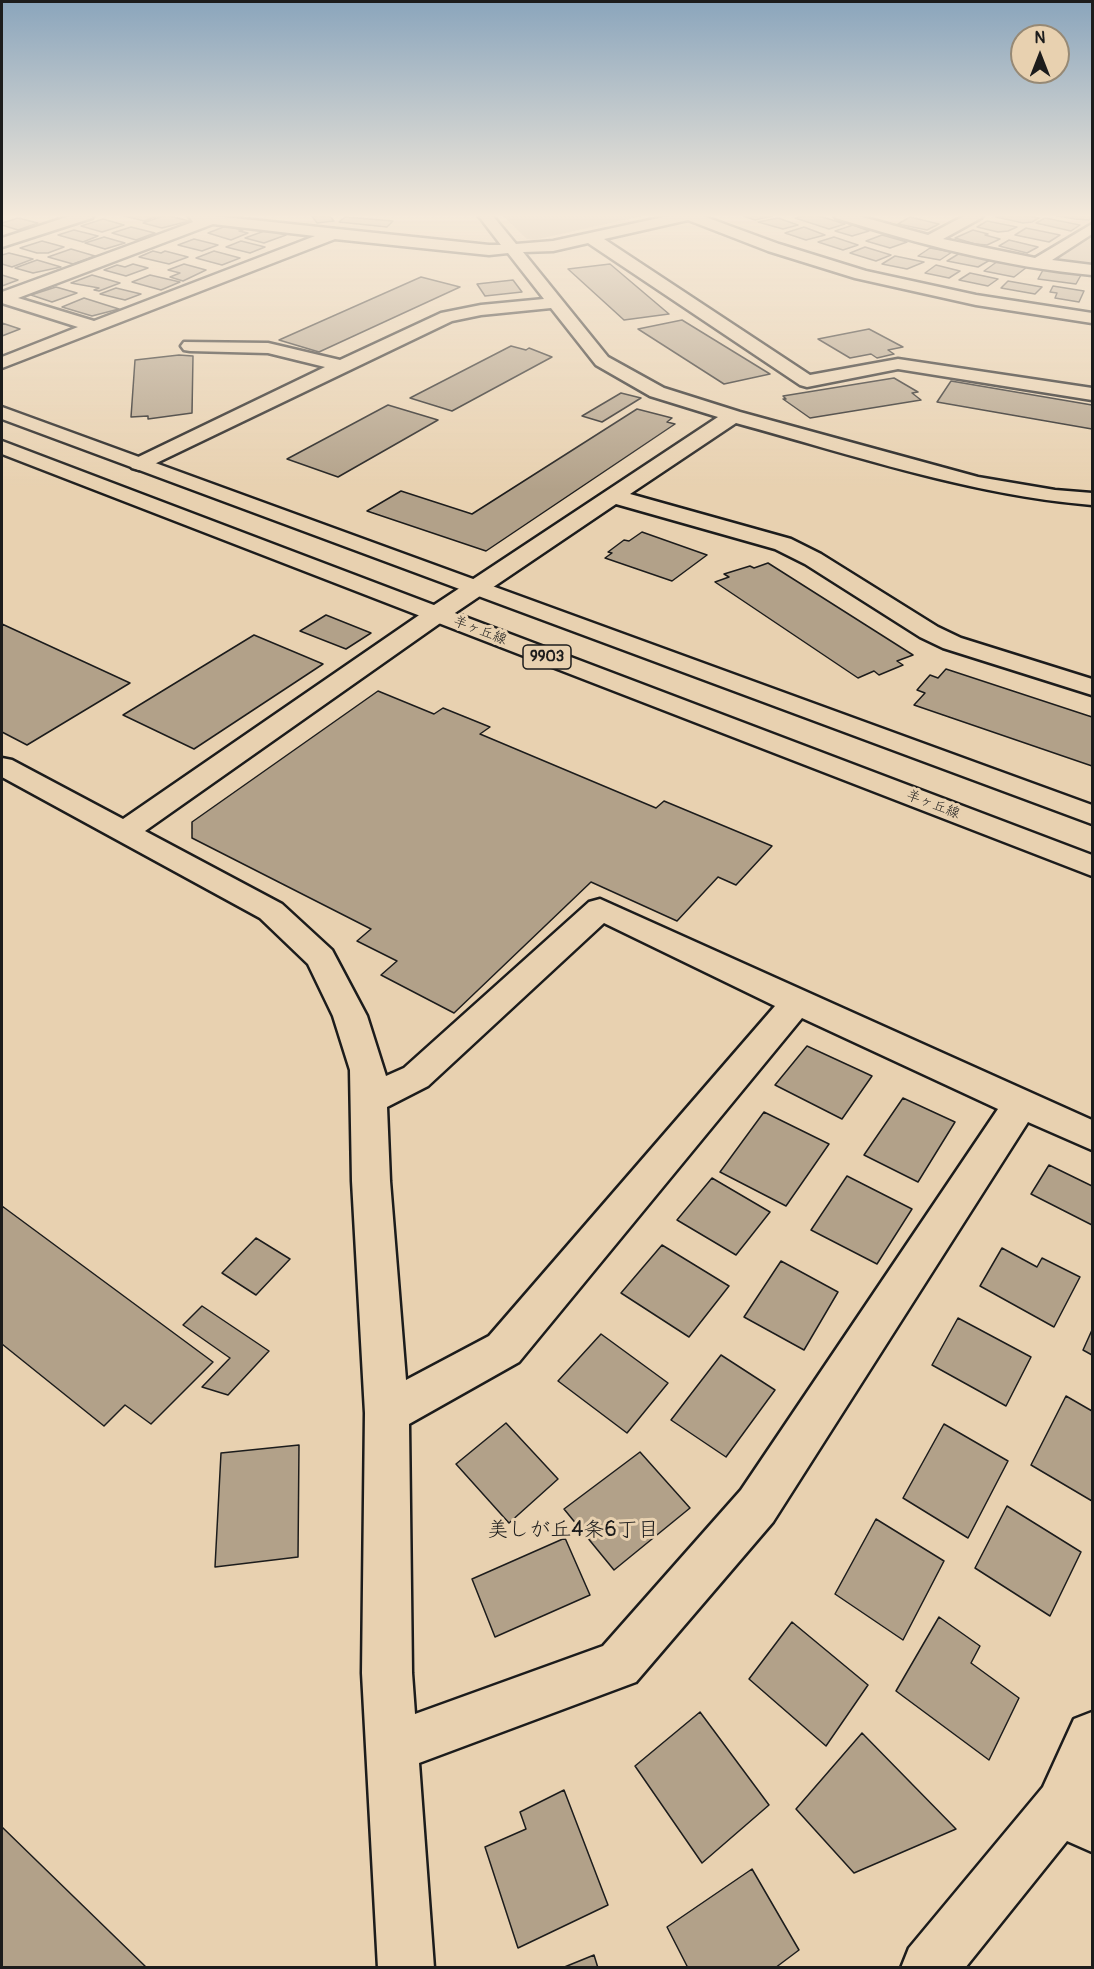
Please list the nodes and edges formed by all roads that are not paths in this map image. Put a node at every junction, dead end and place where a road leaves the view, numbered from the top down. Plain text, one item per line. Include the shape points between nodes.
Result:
1 (30, 307) edge
2 (146, 307) edge
3 (514, 307) edge
4 (559, 307) edge
5 (695, 307) edge
6 (1021, 307) edge
7 (1092, 318) edge
8 (94, 327) junction
9 (190, 346) dead end
10 (2, 363) edge
11 (342, 366) junction
12 (1092, 394) edge
13 (2, 413) edge
14 (733, 416) junction
15 (2, 447) edge
16 (139, 464) junction
17 (613, 496) junction
18 (1092, 499) edge
19 (475, 588) junction
20 (437, 614) junction
21 (1092, 687) edge
22 (2, 766) edge
23 (1092, 815) edge
24 (125, 831) junction
25 (1092, 866) edge
26 (797, 1002) junction
27 (369, 1100) junction
28 (1021, 1103) junction
29 (1092, 1136) edge
30 (387, 1413) junction
31 (1092, 1737) edge
32 (393, 1747) junction
33 (1077, 1816) edge
34 (406, 1968) edge
35 (929, 1968) edge

1 - 8 street
2 - 8 street
3 - 11 street via 447,317
4 - 14 street via 602,361 657,392
5 - 12 street via 807,381 898,364
6 - 7 street
8 - 10 street
9 - 11 street via 268,348
11 - 16 street
13 - 16 street, 9903
14 - 17 street
14 - 18 street via 976,483
15 - 20 street, 羊ヶ丘線 / 9903
16 - 19 street, 9903
17 - 19 street
17 - 21 street via 783,544 952,643
19 - 20 street
19 - 23 street, 9903
20 - 24 street
20 - 25 street, 羊ヶ丘線 / 9903
22 - 24 street
24 - 27 street via 271,911 321,957 350,1016 368,1070
26 - 27 street via 600,909 416,1077
26 - 28 street
26 - 30 street via 504,1349
27 - 30 street
28 - 29 street
28 - 32 street via 757,1506 619,1665
30 - 32 street via 387,1673
31 - 33 street
32 - 34 street
33 - 35 street

